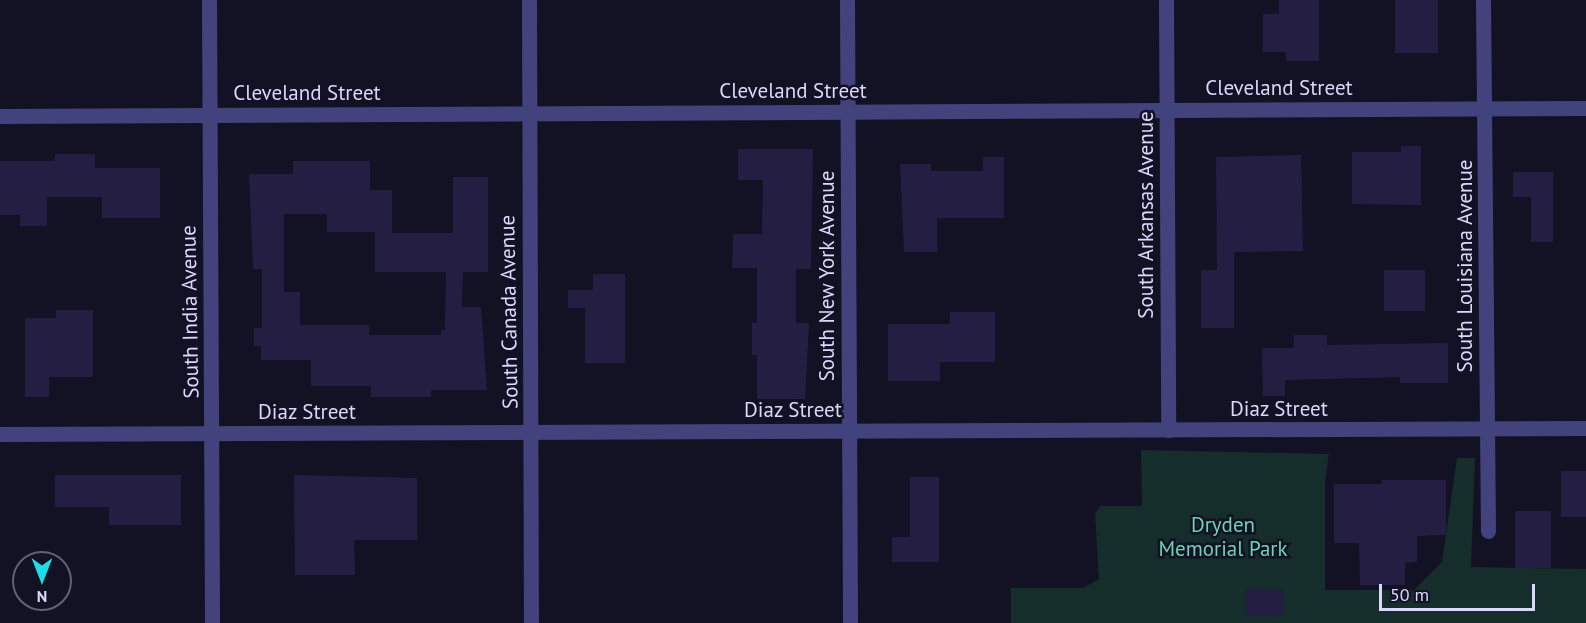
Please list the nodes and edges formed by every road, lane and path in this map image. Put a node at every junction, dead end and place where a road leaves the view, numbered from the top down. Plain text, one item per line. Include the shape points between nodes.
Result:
1 (209, 0) edge
2 (529, 0) edge
3 (847, 0) edge
4 (1166, 0) edge
5 (1483, 0) edge
6 (1485, 108) junction
7 (1586, 108) edge
8 (1166, 110) junction
9 (847, 111) junction
10 (528, 113) junction
11 (209, 114) junction
12 (0, 116) edge
13 (1487, 428) junction
14 (1586, 428) edge
15 (1168, 430) junction
16 (850, 431) junction
17 (531, 432) junction
18 (213, 433) junction
19 (0, 434) edge
20 (1488, 531) dead end
21 (212, 623) edge
22 (531, 623) edge
23 (850, 623) edge

1 - 11 street, South India Avenue
2 - 10 street, South Canada Avenue
3 - 9 street, South New York Avenue
4 - 8 street, South Arkansas Avenue
5 - 6 street, South Louisiana Avenue
6 - 7 street, Cleveland Street
6 - 8 street, Cleveland Street
6 - 13 street, South Louisiana Avenue
8 - 9 street, Cleveland Street
8 - 15 street, South Arkansas Avenue
9 - 10 street, Cleveland Street
9 - 16 street, South New York Avenue
10 - 11 street, Cleveland Street
10 - 17 street, South Canada Avenue
11 - 12 street, Cleveland Street
11 - 18 street, South India Avenue
13 - 14 street, Diaz Street
13 - 15 street, Diaz Street
13 - 20 street, South Louisiana Avenue
15 - 16 street, Diaz Street
16 - 17 street, Diaz Street
16 - 23 street, South New York Avenue
17 - 18 street, Diaz Street
17 - 22 street, South Canada Avenue
18 - 19 street, Diaz Street
18 - 21 street, South India Avenue

